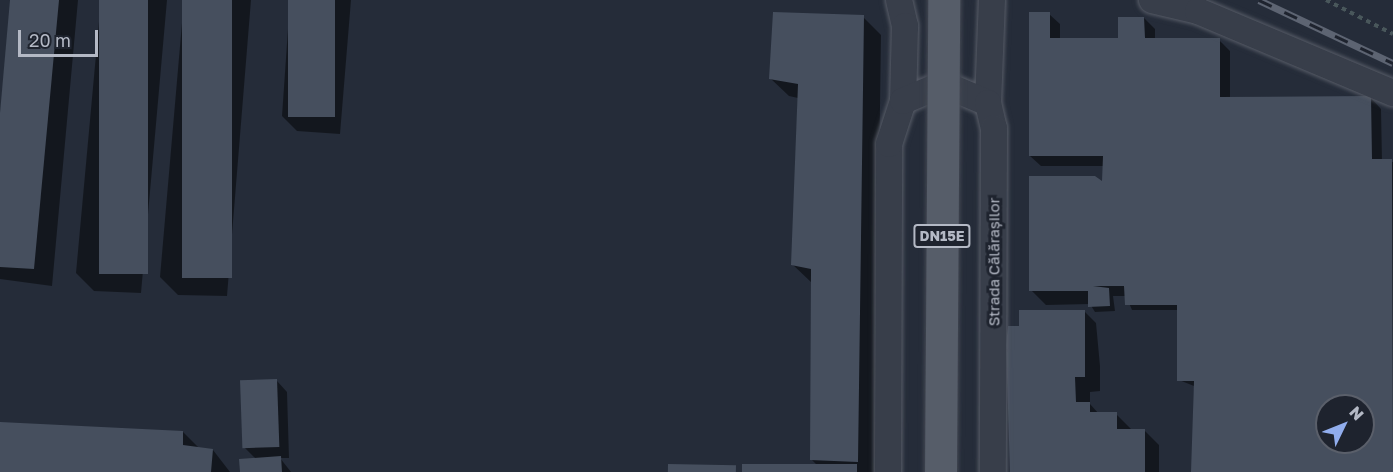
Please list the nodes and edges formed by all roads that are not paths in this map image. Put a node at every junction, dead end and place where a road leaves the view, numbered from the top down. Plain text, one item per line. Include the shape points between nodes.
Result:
1 (899, 0) edge
2 (944, 0) edge
3 (992, 0) edge
4 (1152, 0) edge
5 (1393, 93) edge
6 (903, 101) junction
7 (988, 103) junction
8 (888, 472) edge
9 (941, 472) edge
10 (993, 472) edge

1 - 6 street via 905,26
2 - 9 main road, DN15E, bridge
3 - 7 street, Strada Călărașilor
4 - 5 street via 1198,11
6 - 7 street via 943,84
6 - 8 street via 889,144
7 - 10 street, Strada Călărașilor via 995,153

